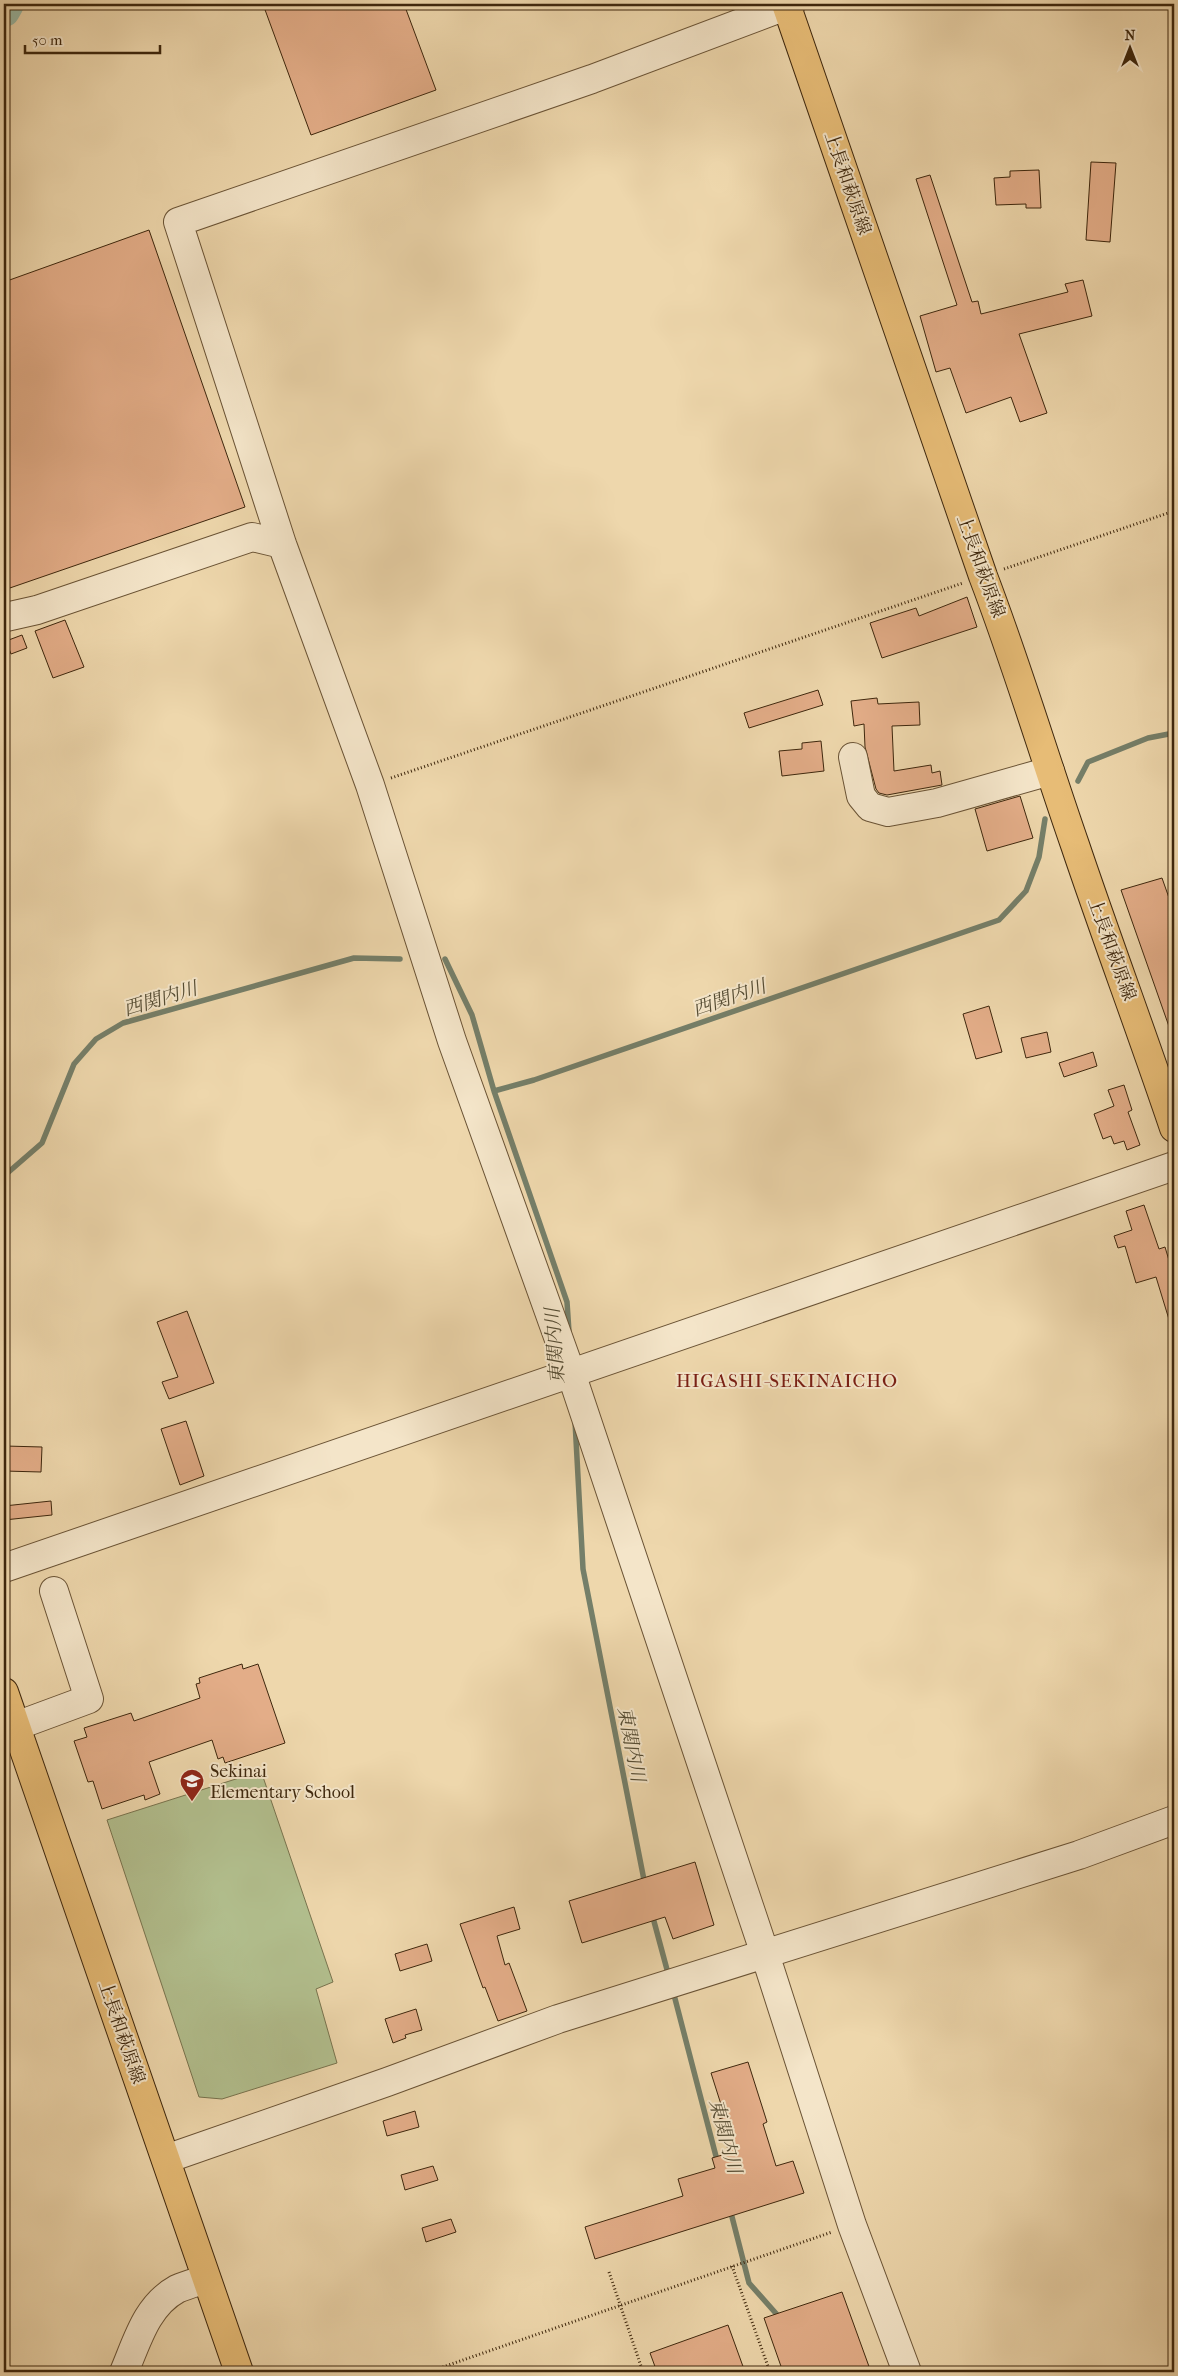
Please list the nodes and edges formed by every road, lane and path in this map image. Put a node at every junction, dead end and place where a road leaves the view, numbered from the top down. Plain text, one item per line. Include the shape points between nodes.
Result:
1 (788, 4) edge
2 (1174, 511) edge
3 (282, 544) junction
4 (983, 576) junction
5 (4, 616) edge
6 (853, 757) dead end
7 (1050, 771) junction
8 (370, 785) junction
9 (1174, 1128) edge
10 (1174, 1166) edge
11 (571, 1373) junction
12 (4, 1568) edge
13 (54, 1592) dead end
14 (4, 1692) edge
15 (16, 1726) junction
16 (1174, 1820) edge
17 (765, 1954) junction
18 (166, 2159) junction
19 (852, 2226) junction
20 (732, 2266) junction
21 (609, 2272) dead end
22 (206, 2279) junction
23 (620, 2305) junction
24 (124, 2372) edge
25 (239, 2372) edge
26 (441, 2372) edge
27 (644, 2372) edge
28 (770, 2372) edge
29 (907, 2372) edge

1 - 3 street via 592,79 178,222
1 - 4 main road, 上長和萩原線
2 - 4 path
3 - 5 street via 252,537 37,610
3 - 8 street
4 - 7 main road, 上長和萩原線
4 - 8 path
6 - 7 street via 861,796 870,807 888,812 937,803
7 - 9 main road, 上長和萩原線
8 - 11 street via 452,1041
10 - 11 street
11 - 12 street
11 - 17 street
13 - 15 street via 89,1699
14 - 15 main road, 上長和萩原線
15 - 18 main road, 上長和萩原線
16 - 17 street via 1069,1858
17 - 18 street via 558,2019
17 - 19 street
18 - 22 main road, 上長和萩原線
19 - 20 path
19 - 29 street
20 - 23 path
20 - 28 path
21 - 23 path
22 - 24 street via 178,2289 160,2301 151,2312
22 - 25 main road, 上長和萩原線
23 - 26 path via 440,2368
23 - 27 path

